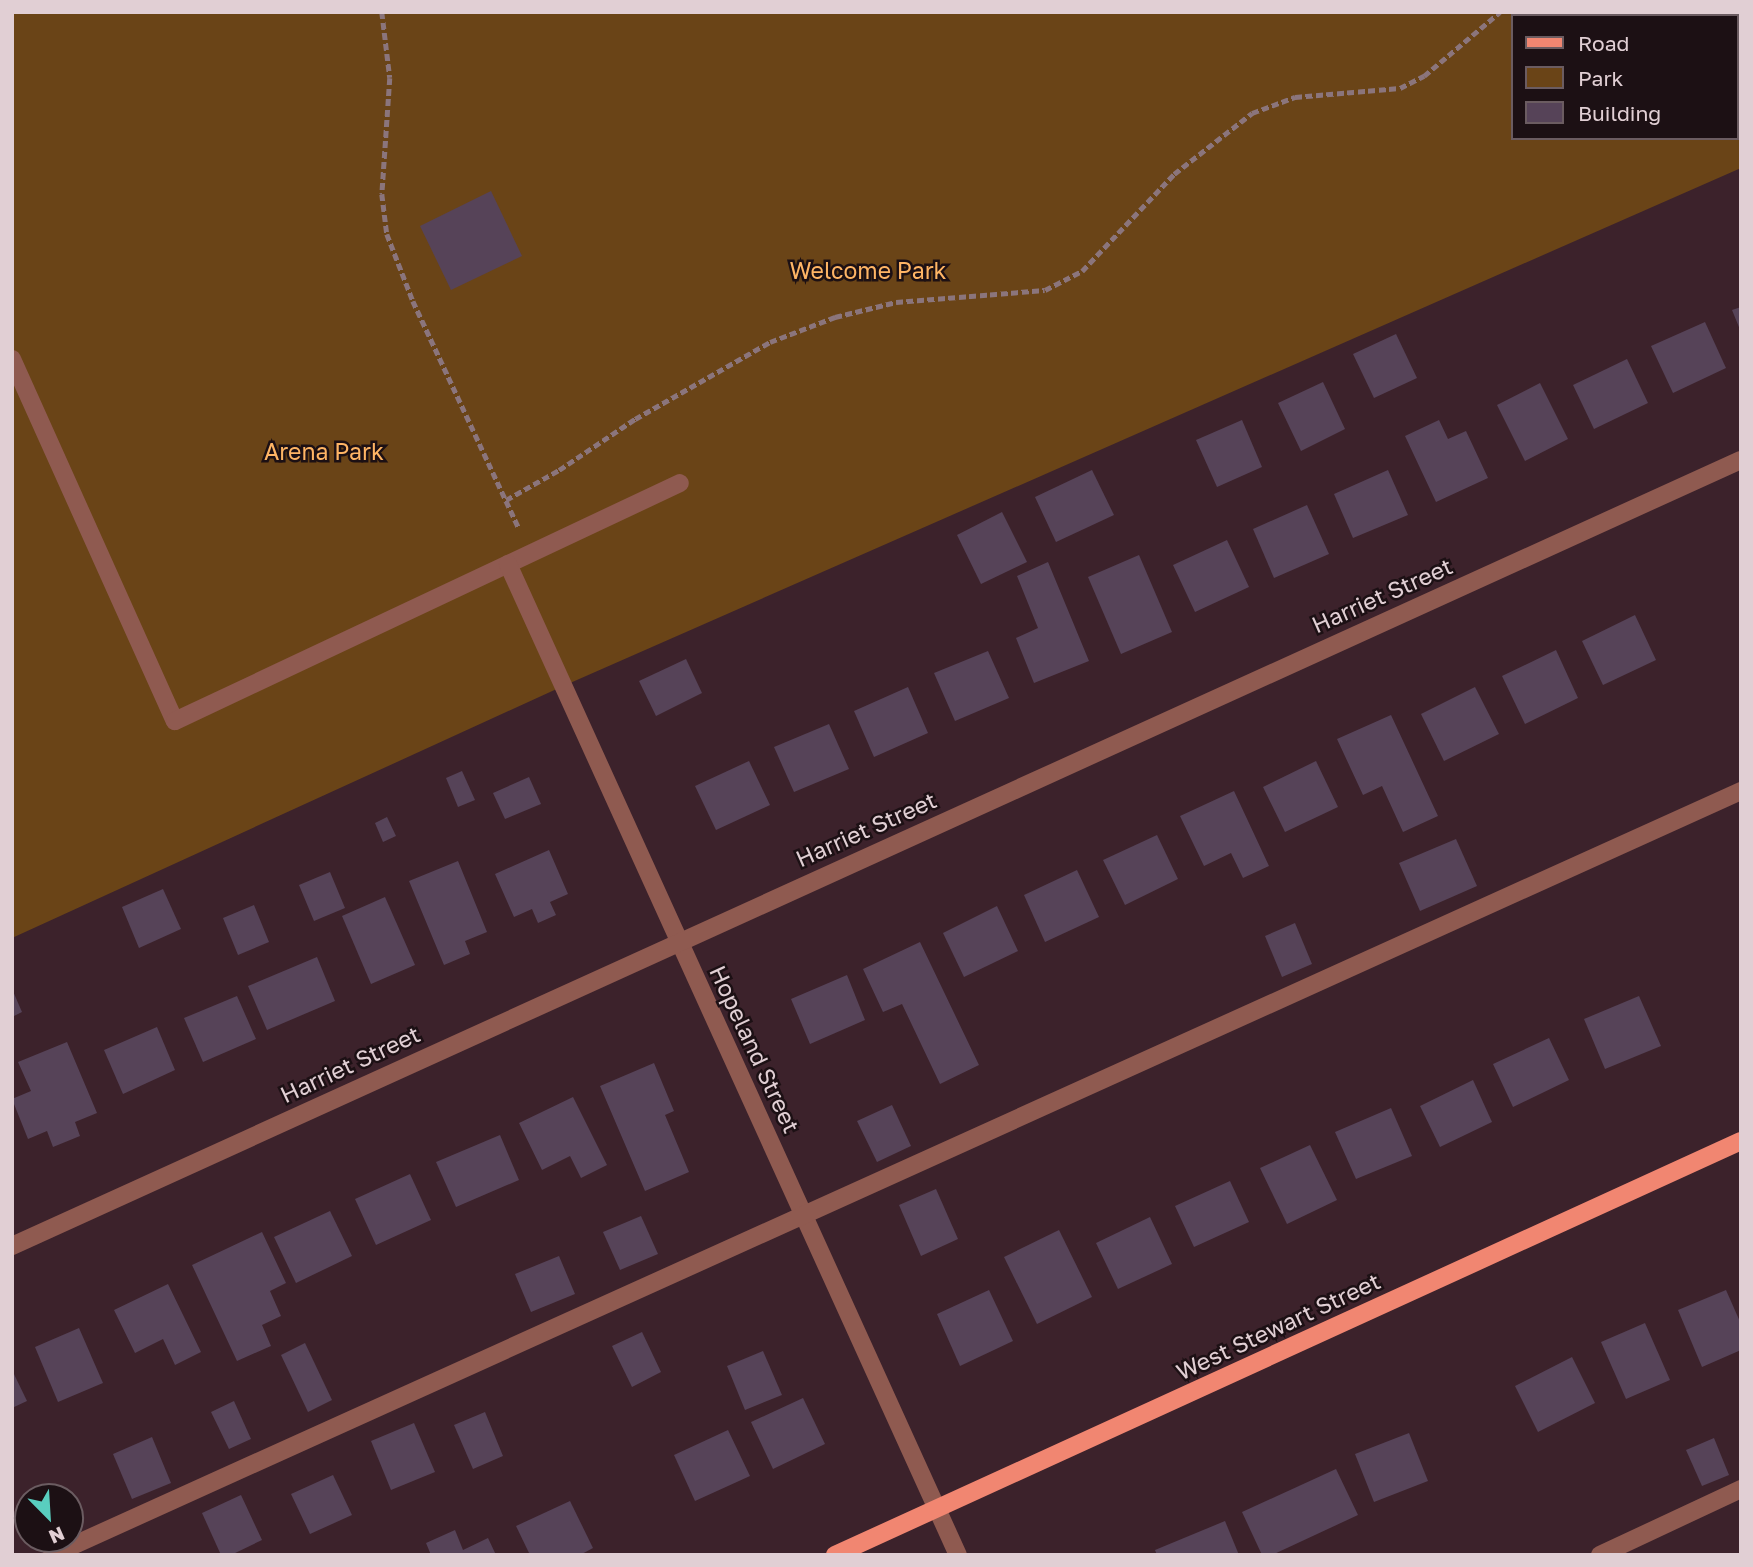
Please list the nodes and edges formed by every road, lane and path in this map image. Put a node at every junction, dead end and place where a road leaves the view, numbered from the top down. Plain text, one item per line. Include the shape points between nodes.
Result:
1 (382, 12) edge
2 (1500, 12) edge
3 (12, 359) edge
4 (17, 383) edge
5 (1741, 460) edge
6 (680, 484) dead end
7 (506, 500) junction
8 (531, 553) junction
9 (508, 564) junction
10 (1741, 790) edge
11 (679, 941) junction
12 (1741, 1141) edge
13 (805, 1217) junction
14 (12, 1245) edge
15 (1741, 1489) edge
16 (937, 1508) junction
17 (52, 1555) edge
18 (835, 1555) edge
19 (958, 1555) edge
20 (1600, 1555) edge

1 - 7 path via 390,78 382,194 387,234 413,301
2 - 7 path via 1424,76 1400,88 1295,97 1252,113 1174,174 1082,271 1045,290 896,302 835,317 770,342
3 - 4 street
4 - 9 street via 175,721
5 - 11 street, Harriet Street
6 - 8 street
7 - 8 path
8 - 9 street
9 - 11 street, Hopeland Street
10 - 13 street
11 - 13 street, Hopeland Street
11 - 14 street, Harriet Street
12 - 16 main road, West Stewart Street
13 - 16 street, Hopeland Street
13 - 17 street
15 - 20 street
16 - 18 main road, West Stewart Street
16 - 19 street, Hopeland Street

